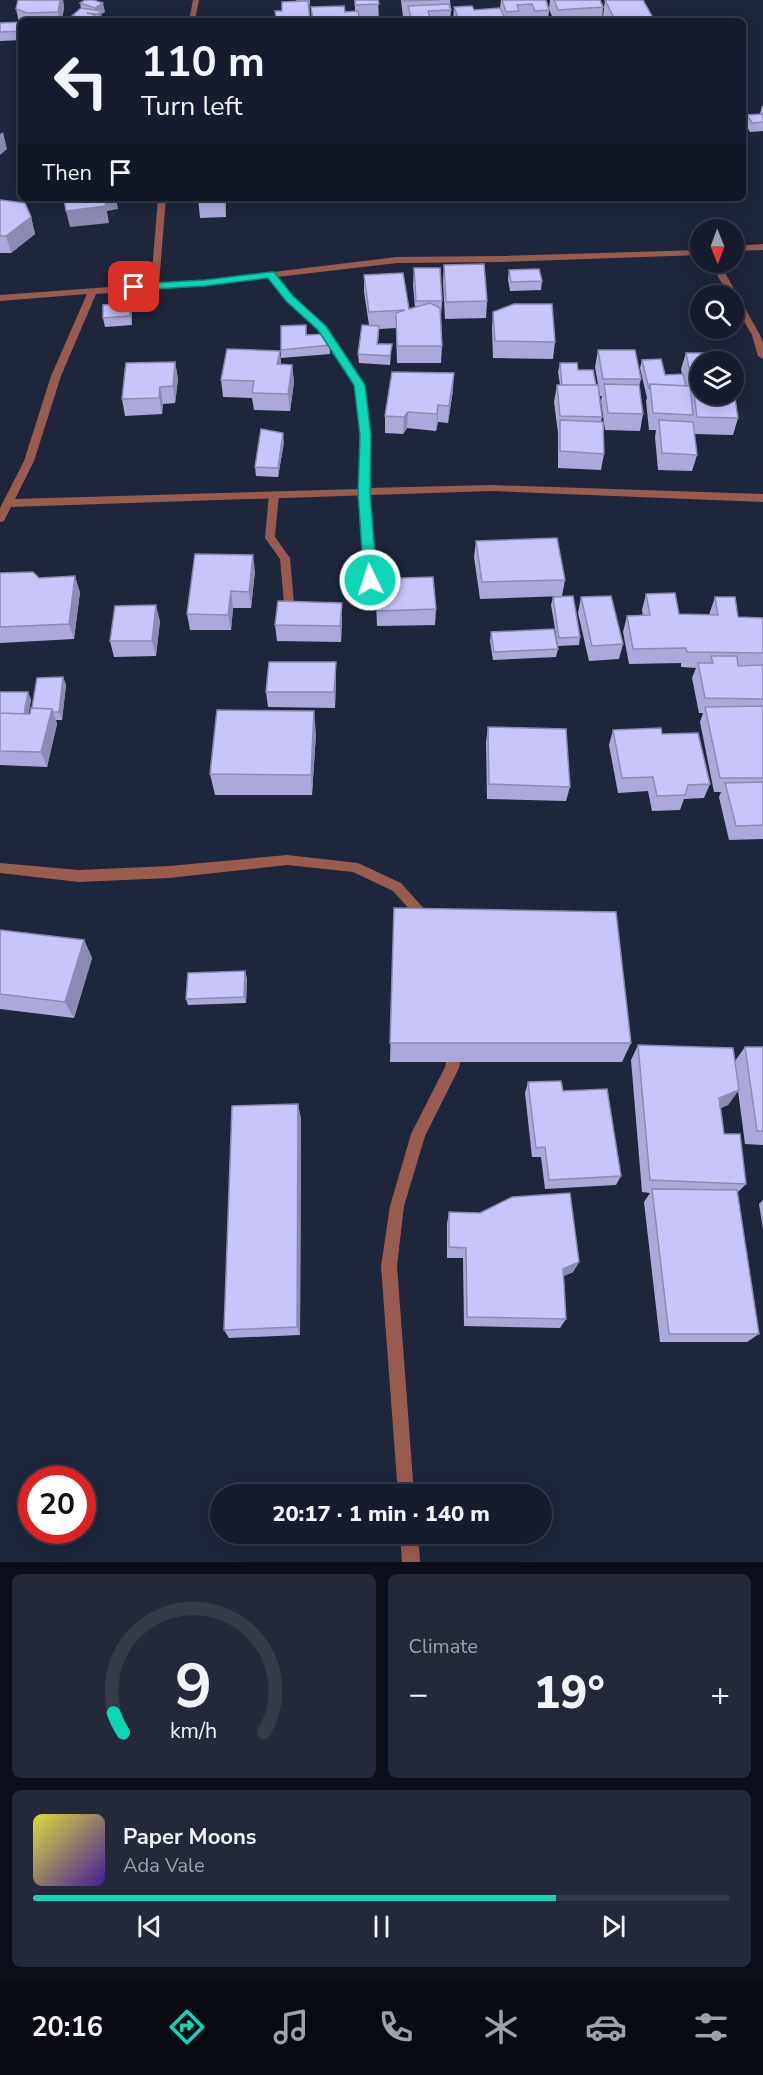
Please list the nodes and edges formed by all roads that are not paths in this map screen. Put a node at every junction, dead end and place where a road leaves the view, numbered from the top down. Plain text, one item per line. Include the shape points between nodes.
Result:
1 (196, 0) edge
2 (193, 18) edge
3 (162, 201) edge
4 (763, 247) edge
5 (744, 248) edge
6 (690, 252) edge
7 (720, 273) edge
8 (271, 274) junction
9 (155, 286) junction
10 (93, 290) junction
11 (0, 298) edge
12 (763, 356) edge
13 (364, 493) junction
14 (273, 494) junction
15 (763, 498) edge
16 (10, 503) junction
17 (0, 518) edge
18 (372, 600) dead end
19 (289, 603) edge
20 (0, 868) edge
21 (434, 929) edge
22 (458, 1036) edge
23 (405, 1484) edge
24 (410, 1544) edge
25 (411, 1562) edge

1 - 2 street
3 - 9 street
4 - 5 street
6 - 8 street via 397,260
7 - 12 street via 756,335
8 - 9 street
8 - 13 street via 322,328 360,385 365,435
9 - 10 street
10 - 11 street
10 - 16 street via 56,375 29,461
13 - 14 street
13 - 15 street via 490,488
13 - 18 street
14 - 16 street
14 - 19 street via 270,538 285,558
16 - 17 street
20 - 21 street via 79,876 287,860 354,867 397,887
22 - 23 street via 452,1068 418,1134 397,1206 389,1266
24 - 25 street

